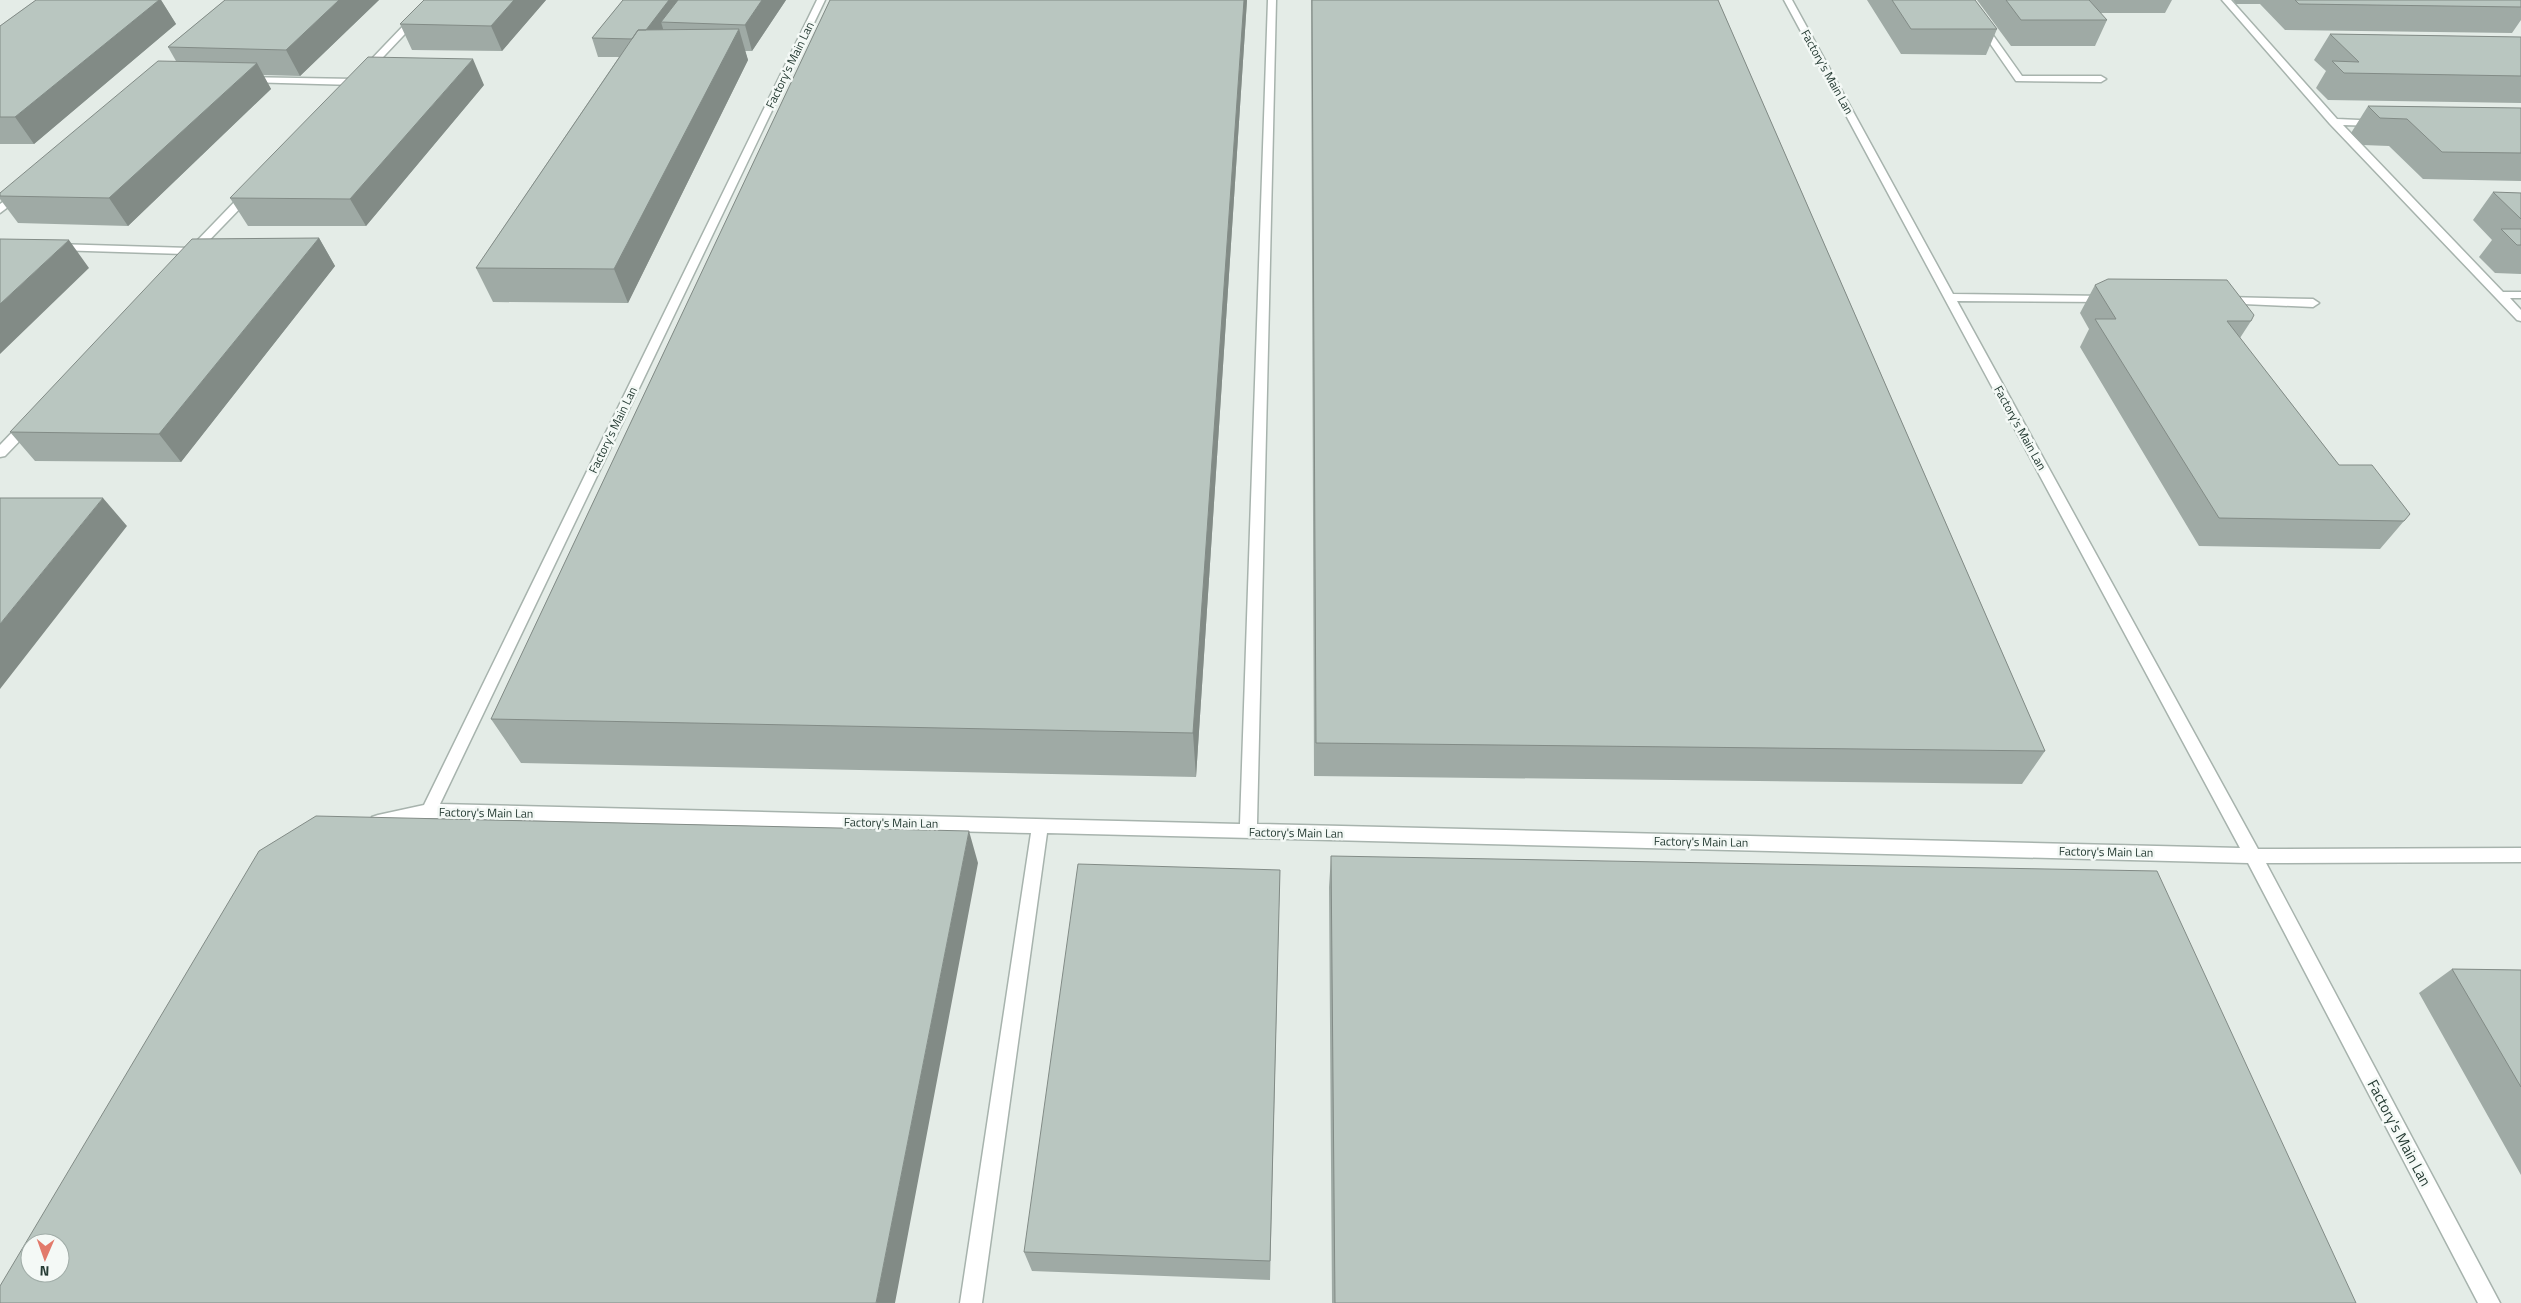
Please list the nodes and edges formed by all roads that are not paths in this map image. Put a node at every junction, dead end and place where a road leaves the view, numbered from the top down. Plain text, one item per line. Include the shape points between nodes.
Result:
1 (433, 0) edge
2 (821, 0) edge
3 (1272, 0) edge
4 (1788, 0) edge
5 (1964, 0) edge
6 (2226, 0) edge
7 (2100, 79) dead end
8 (240, 80) edge
9 (355, 82) junction
10 (341, 96) edge
11 (2334, 122) junction
12 (2393, 123) dead end
13 (29, 185) edge
14 (254, 188) edge
15 (0, 210) edge
16 (39, 246) edge
17 (193, 251) junction
18 (179, 265) edge
19 (2500, 295) junction
20 (1949, 296) junction
21 (2521, 296) edge
22 (2116, 300) edge
23 (2215, 301) edge
24 (2313, 303) dead end
25 (2521, 317) edge
26 (34, 417) edge
27 (0, 453) edge
28 (430, 811) junction
29 (357, 826) edge
30 (1040, 826) junction
31 (1248, 831) junction
32 (2521, 855) edge
33 (2253, 856) junction
34 (971, 1303) edge
35 (2489, 1303) edge
36 (2494, 1303) edge

1 - 9 lane
2 - 28 lane, Factory's Main Lan
3 - 31 lane
4 - 20 lane, Factory's Main Lan
5 - 7 lane via 2019,79
6 - 11 lane
8 - 9 lane
9 - 10 lane
11 - 12 lane
11 - 19 lane
13 - 15 lane
14 - 17 lane
16 - 17 lane
17 - 18 lane
19 - 21 lane
19 - 25 lane
20 - 22 lane
20 - 33 lane, Factory's Main Lan
23 - 24 lane
26 - 27 lane
28 - 29 lane
28 - 30 lane, Factory's Main Lan
30 - 31 lane, Factory's Main Lan
30 - 34 lane
31 - 33 lane, Factory's Main Lan
32 - 33 lane, Factory's Main Lan
33 - 35 lane, Factory's Main Lan
35 - 36 lane

